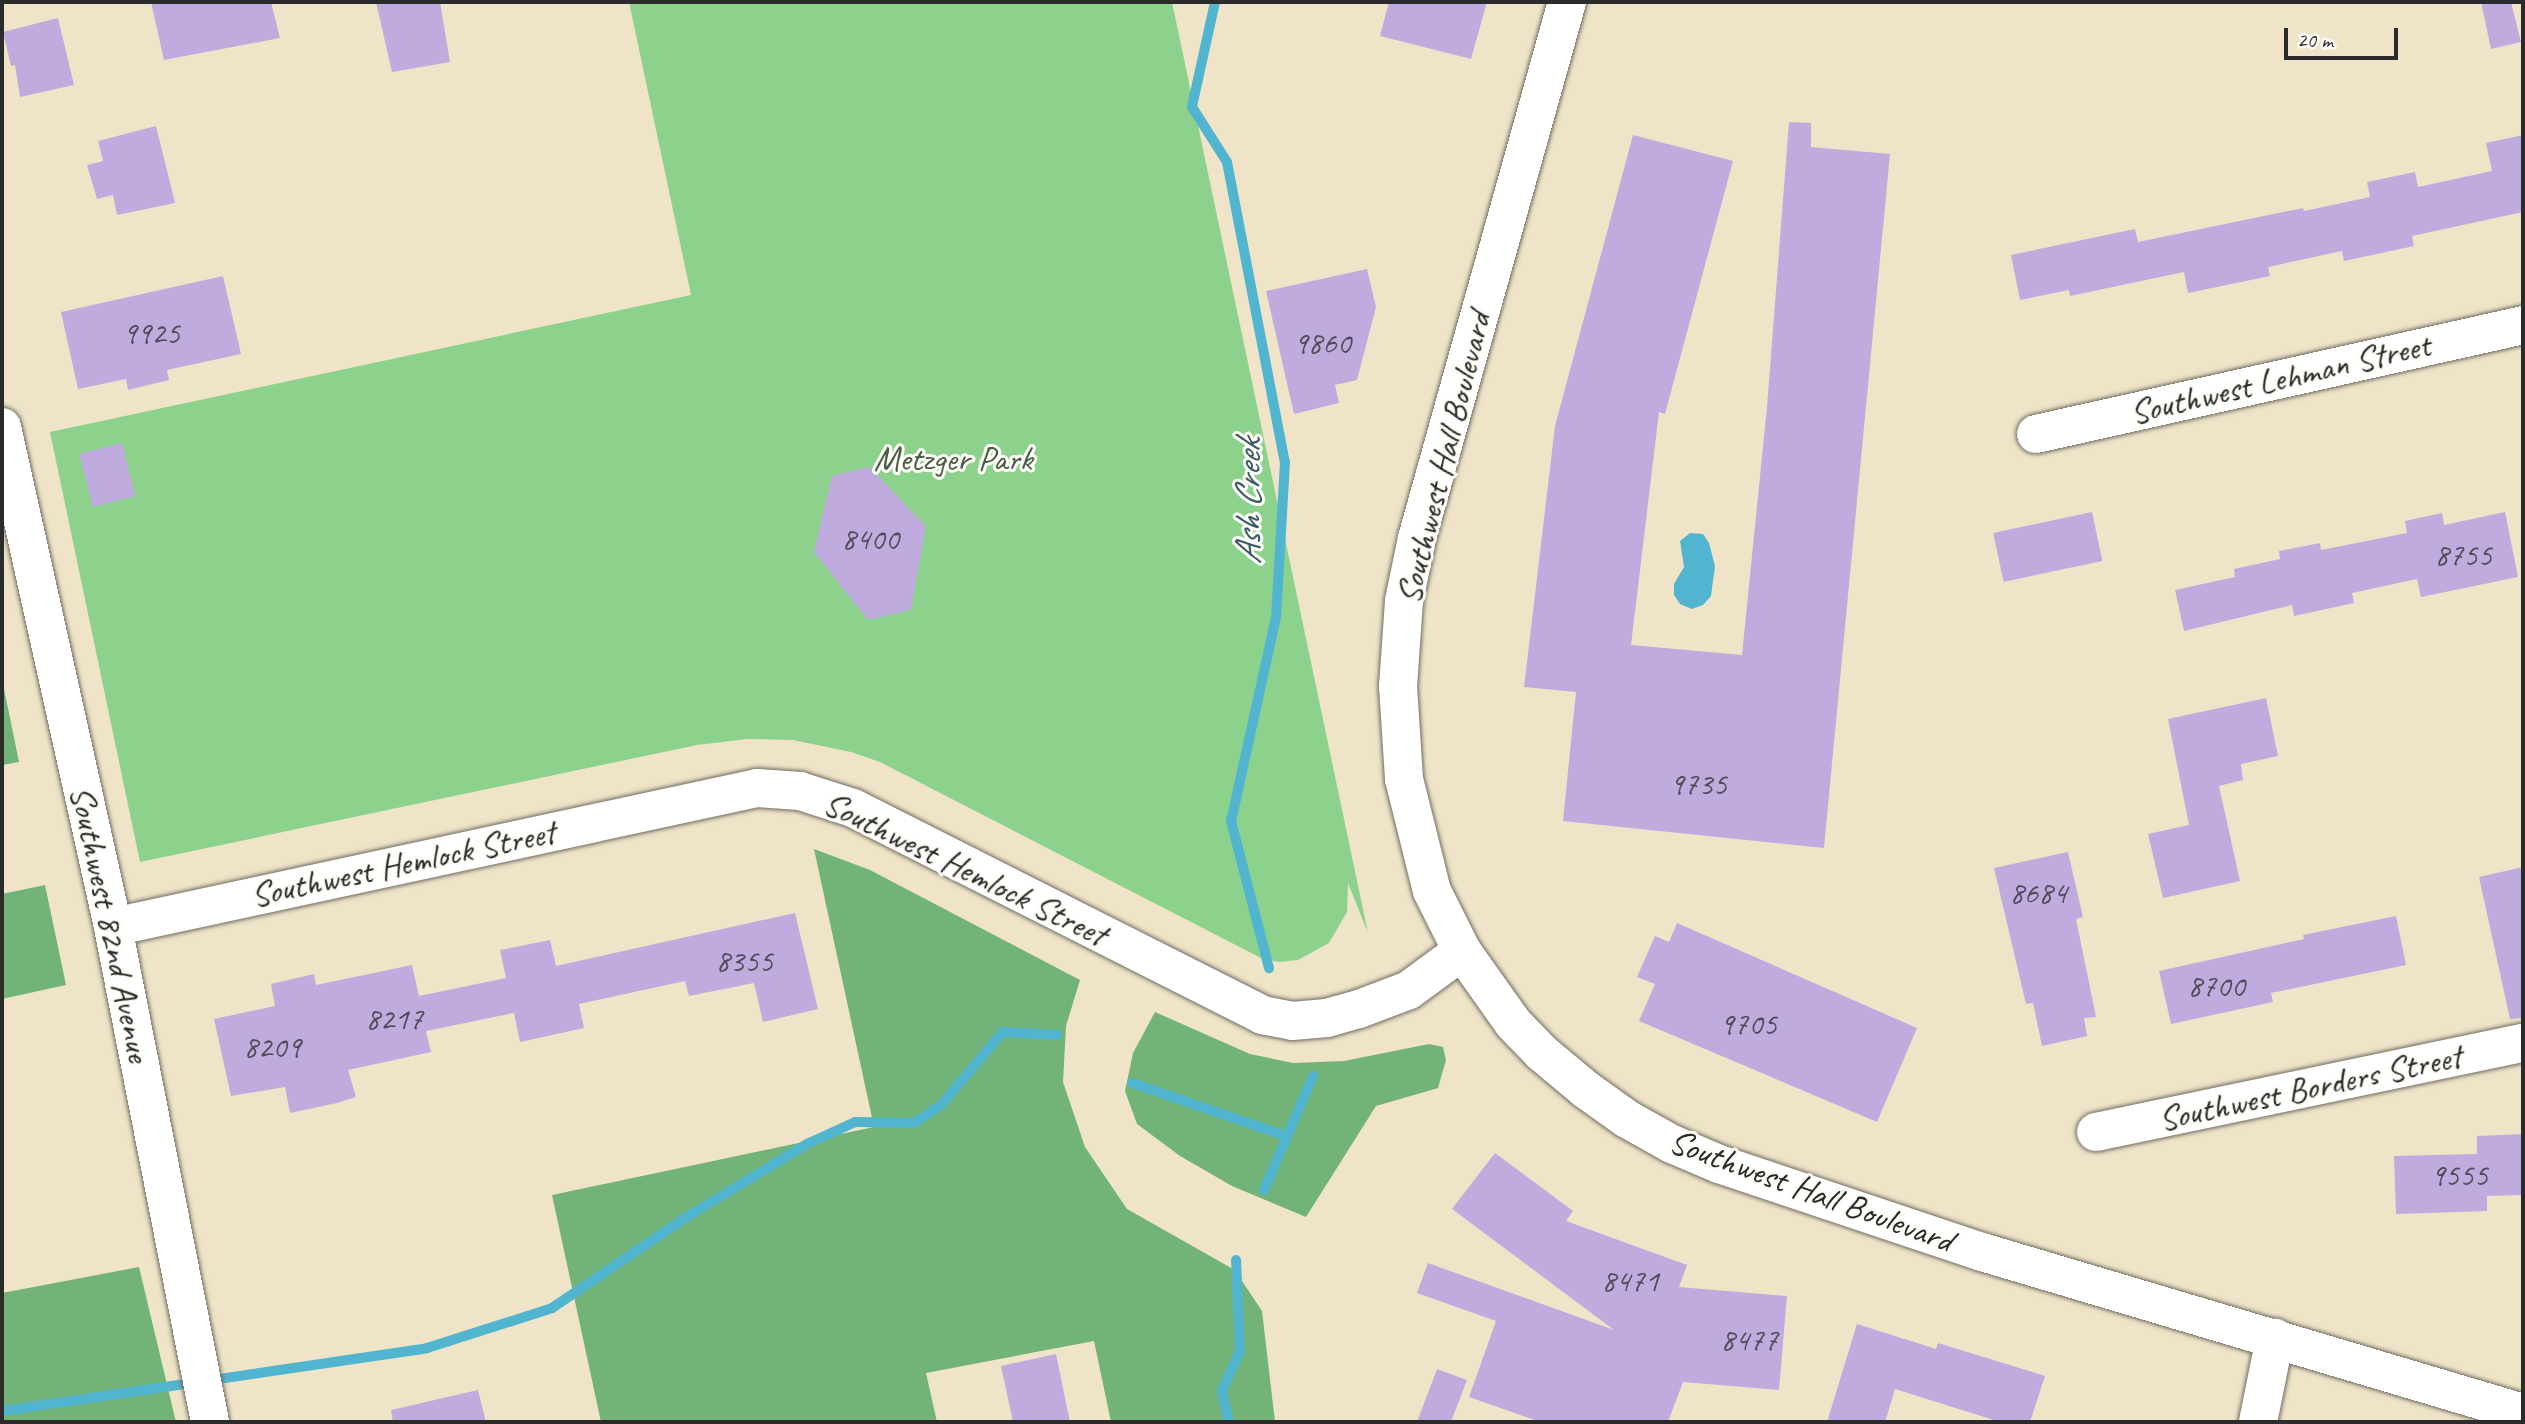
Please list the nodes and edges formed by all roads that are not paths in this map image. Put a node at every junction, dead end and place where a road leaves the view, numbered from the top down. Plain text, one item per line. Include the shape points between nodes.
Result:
1 (1567, 2) edge
2 (2523, 325) edge
3 (2, 427) edge
4 (2036, 434) dead end
5 (113, 928) junction
6 (1462, 951) junction
7 (2523, 1043) edge
8 (2096, 1132) dead end
9 (2275, 1338) junction
10 (2523, 1413) edge
11 (210, 1422) edge
12 (2258, 1422) edge

1 - 6 street, Southwest Hall Boulevard via 1417,538 1404,601 1398,686 1404,779 1432,891
2 - 4 street, Southwest Lehman Street
3 - 5 street, Southwest 82nd Avenue
5 - 6 street, Southwest Hemlock Street via 757,788 800,791 853,808 1262,1015 1292,1021 1359,1009 1409,990
5 - 11 street, Southwest 82nd Avenue
6 - 9 street, Southwest Hall Boulevard via 1513,1023 1542,1053 1627,1119 1672,1144 1982,1252
7 - 8 street, Southwest Borders Street
9 - 10 street, Southwest Hall Boulevard
9 - 12 street

